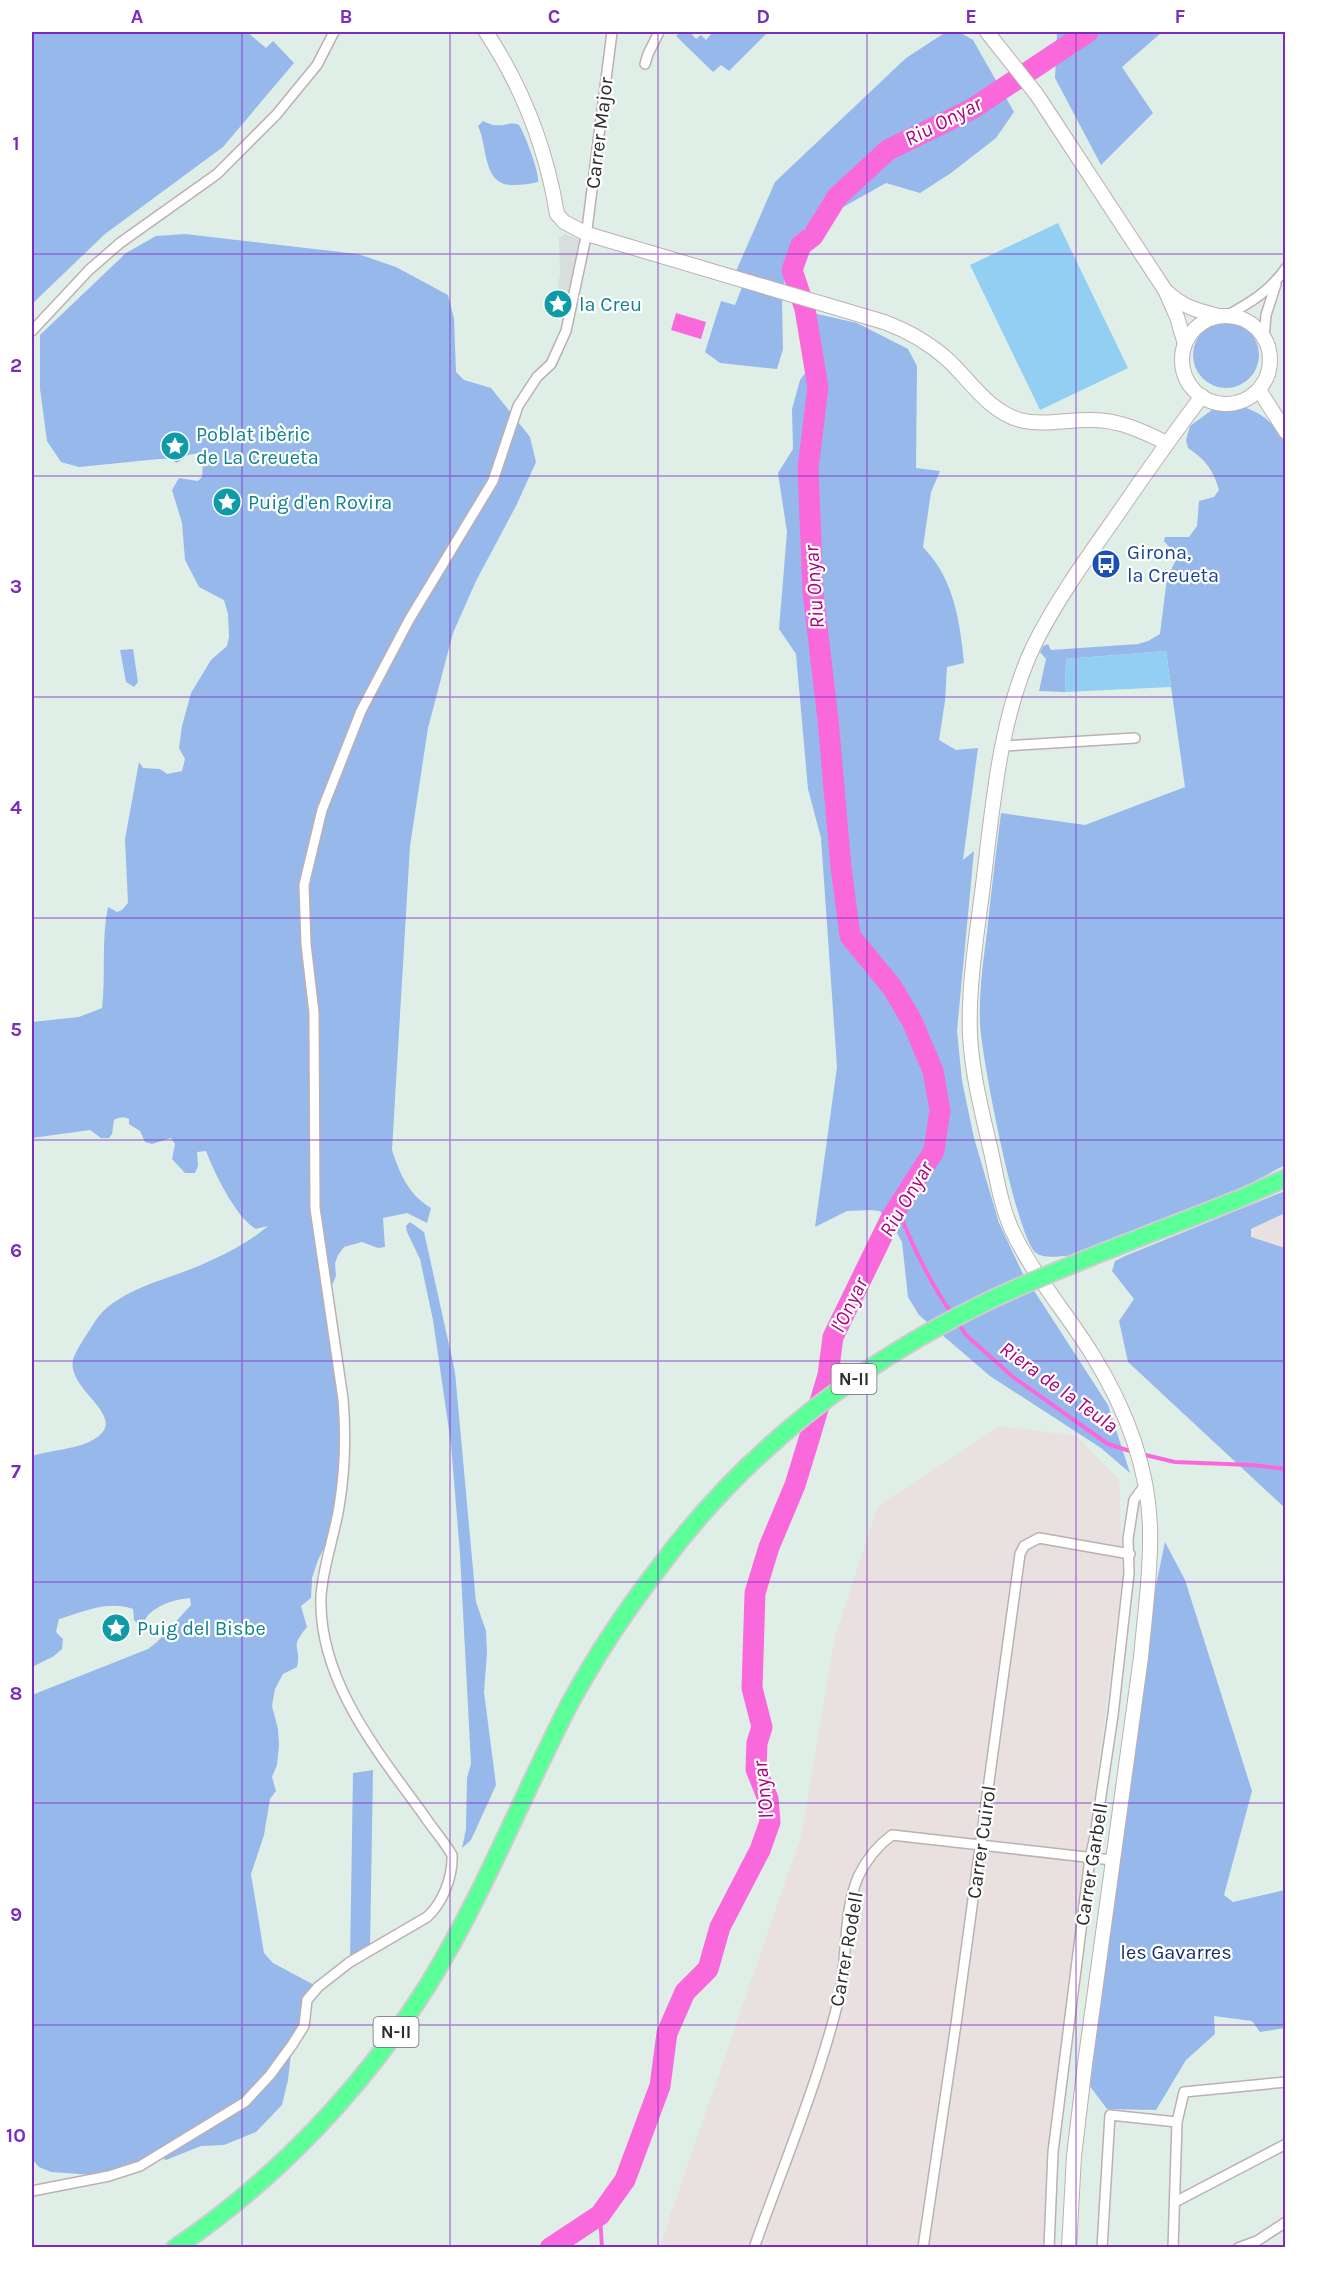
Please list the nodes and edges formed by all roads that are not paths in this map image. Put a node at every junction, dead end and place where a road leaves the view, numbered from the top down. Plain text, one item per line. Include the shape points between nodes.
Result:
1 (334, 32) edge
2 (486, 32) edge
3 (612, 32) edge
4 (659, 32) edge
5 (987, 32) edge
6 (645, 64) dead end
7 (587, 234) junction
8 (1286, 268) edge
9 (1279, 278) junction
10 (1165, 290) junction
11 (1222, 316) junction
12 (32, 331) edge
13 (1264, 337) junction
14 (1185, 344) junction
15 (1258, 390) junction
16 (1202, 396) junction
17 (1286, 432) edge
18 (1167, 443) junction
19 (1135, 738) dead end
20 (1004, 746) junction
21 (1286, 1178) edge
22 (1145, 1485) junction
23 (1130, 1554) junction
24 (980, 1845) junction
25 (1090, 1858) junction
26 (1112, 1860) junction
27 (1286, 2082) edge
28 (1177, 2122) junction
29 (1286, 2144) edge
30 (32, 2191) edge
31 (1175, 2202) junction
32 (1286, 2222) edge
33 (175, 2247) edge
34 (754, 2247) edge
35 (923, 2247) edge
36 (1049, 2247) edge
37 (1069, 2247) edge
38 (1101, 2247) edge
39 (1173, 2247) edge
40 (1238, 2247) edge

1 - 12 street via 317,65 276,115 217,174 120,243
2 - 7 main road via 529,109 544,150 559,219
3 - 7 street, Carrer Major
4 - 6 street
5 - 10 main road via 1065,136
7 - 18 main road via 915,334 947,359 983,398 1020,420 1044,423 1094,419 1137,428
7 - 30 street, Carrer Major via 566,331 551,364 518,406 493,481 361,711 322,810 304,885 314,1014 315,1208 345,1429 339,1507 322,1582 322,1623 327,1653 366,1736 452,1855 453,1863 435,1910 350,1962 307,2000 304,2026 270,2075 245,2102 140,2166
8 - 9 street
9 - 11 street via 1251,302
9 - 13 street via 1266,315
10 - 11 main road via 1191,309
10 - 14 main road
11 - 13 main road via 1248,321
11 - 14 main road via 1198,326
13 - 15 main road via 1270,365
14 - 16 main road via 1185,373
15 - 16 main road via 1248,398 1228,404
15 - 17 main road
16 - 18 main road
18 - 20 main road via 1044,627 1022,674
19 - 20 street
20 - 22 main road via 996,783 973,986 970,1034 974,1070 1012,1229 1114,1390 1131,1431
21 - 33 highway, N-II, bridge via 1093,1256 954,1318 837,1390 746,1467 698,1518 612,1630 454,1938 396,2031 343,2098 284,2161 255,2188
22 - 23 street, Carrer Garbell via 1134,1500 1128,1539
22 - 26 main road via 1150,1527 1149,1577
23 - 24 street, Carrer Cuirol via 1039,1538 1031,1540 1020,1554
23 - 25 street, Carrer Garbell via 1113,1715
24 - 25 street, Carrer Rodell
24 - 34 street, Carrer Rodell via 892,1835 876,1846 859,1875 852,1896 839,1998 829,2037
24 - 35 street, Carrer Cuirol
25 - 26 street, Carrer Rodell
25 - 36 street, Carrer Garbell via 1053,2152
26 - 37 main road via 1074,2156
27 - 28 street via 1184,2092
28 - 31 street
28 - 38 street via 1110,2115
29 - 31 street
31 - 39 street
32 - 40 street via 1257,2241

